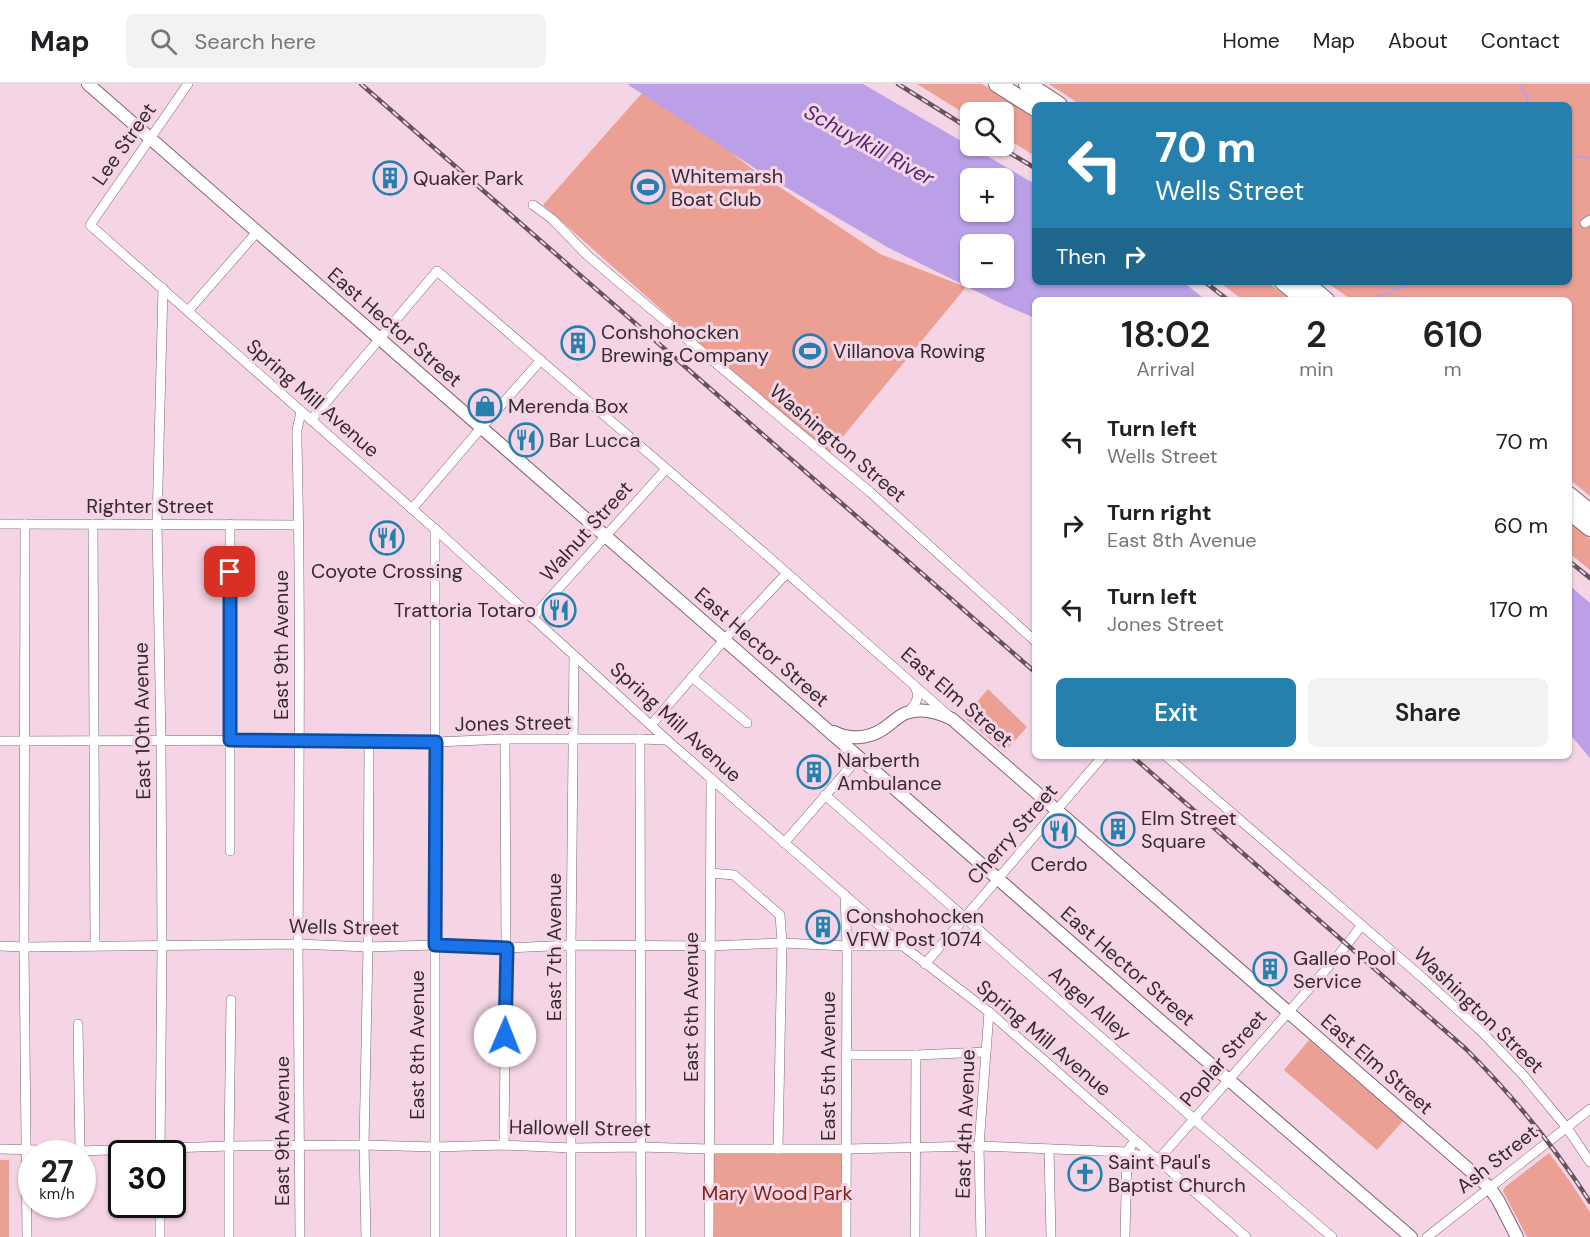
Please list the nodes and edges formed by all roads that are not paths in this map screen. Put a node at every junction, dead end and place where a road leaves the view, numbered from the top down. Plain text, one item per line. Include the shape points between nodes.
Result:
1 (88, 84) edge
2 (188, 84) edge
3 (998, 84) edge
4 (1027, 84) edge
5 (1054, 102) edge
6 (1032, 106) edge
7 (150, 139) junction
8 (533, 205) dead end
9 (90, 225) joint
10 (257, 232) junction
11 (1287, 285) edge
12 (1308, 285) edge
13 (163, 288) junction
14 (1301, 297) edge
15 (1322, 297) edge
16 (188, 311) junction
17 (380, 339) junction
18 (541, 360) junction
19 (301, 412) junction
20 (311, 420) junction
21 (481, 428) junction
22 (666, 468) junction
23 (1572, 497) edge
24 (412, 509) junction
25 (1590, 512) edge
26 (1572, 513) edge
27 (0, 524) edge
28 (26, 524) junction
29 (93, 524) junction
30 (157, 524) junction
31 (230, 524) junction
32 (299, 525) junction
33 (1590, 528) edge
34 (435, 529) junction
35 (605, 536) junction
36 (787, 573) junction
37 (532, 618) junction
38 (1032, 638) edge
39 (724, 639) junction
40 (574, 656) junction
41 (692, 677) junction
42 (910, 681) junction
43 (908, 712) junction
44 (952, 718) junction
45 (815, 719) junction
46 (747, 723) dead end
47 (651, 726) junction
48 (870, 735) junction
49 (505, 739) junction
50 (640, 739) junction
51 (230, 740) junction
52 (300, 740) junction
53 (574, 740) junction
54 (667, 740) junction
55 (0, 741) edge
56 (24, 741) junction
57 (93, 741) junction
58 (161, 741) junction
59 (369, 741) junction
60 (436, 742) junction
61 (859, 757) junction
62 (1100, 759) edge
63 (1169, 759) edge
64 (711, 778) junction
65 (825, 795) junction
66 (1056, 811) junction
67 (784, 843) junction
68 (230, 851) dead end
69 (711, 873) junction
70 (998, 879) junction
71 (845, 895) junction
72 (964, 917) junction
73 (1362, 925) junction
74 (782, 942) junction
75 (298, 944) junction
76 (435, 945) junction
77 (571, 945) junction
78 (0, 946) edge
79 (95, 946) junction
80 (162, 946) junction
81 (641, 946) junction
82 (709, 946) junction
83 (847, 946) junction
84 (903, 946) junction
85 (24, 947) junction
86 (368, 947) junction
87 (507, 948) junction
88 (925, 964) junction
89 (231, 1000) dead end
90 (989, 1012) junction
91 (1288, 1013) junction
92 (78, 1024) dead end
93 (985, 1052) junction
94 (846, 1055) junction
95 (916, 1055) junction
96 (1228, 1080) junction
97 (1590, 1109) edge
98 (1194, 1119) junction
99 (1567, 1128) junction
100 (26, 1140) edge
101 (80, 1140) edge
102 (160, 1140) edge
103 (1135, 1140) junction
104 (364, 1145) junction
105 (504, 1145) junction
106 (229, 1146) junction
107 (300, 1146) junction
108 (979, 1146) junction
109 (435, 1147) junction
110 (640, 1147) junction
111 (572, 1148) junction
112 (0, 1149) edge
113 (18, 1149) edge
114 (186, 1149) edge
115 (709, 1149) junction
116 (778, 1149) junction
117 (846, 1149) junction
118 (916, 1149) junction
119 (1049, 1149) junction
120 (1126, 1152) junction
121 (1158, 1160) junction
122 (1590, 1162) edge
123 (1489, 1187) junction
124 (27, 1218) edge
125 (160, 1218) edge
126 (27, 1237) edge
127 (160, 1237) edge
128 (229, 1237) edge
129 (300, 1237) edge
130 (366, 1237) edge
131 (435, 1237) edge
132 (571, 1237) edge
133 (640, 1237) edge
134 (709, 1237) edge
135 (846, 1237) edge
136 (915, 1237) edge
137 (981, 1237) edge
138 (1051, 1237) edge
139 (1125, 1237) edge
140 (1246, 1237) edge
141 (1332, 1237) edge
142 (1411, 1237) edge
143 (1427, 1237) edge
144 (1517, 1237) edge

1 - 7 main road, East Hector Street
2 - 7 street, Lee Street
3 - 6 highway
4 - 5 highway
7 - 9 street, Lee Street
7 - 10 main road, East Hector Street
8 - 38 street, Washington Street via 587,255 870,492
9 - 13 street, Spring Mill Avenue
10 - 16 street
10 - 17 main road, East Hector Street
11 - 14 highway
12 - 15 highway
13 - 16 street, Spring Mill Avenue
13 - 30 street, East 10th Avenue
16 - 19 street, Spring Mill Avenue
17 - 18 street, East Elm Street via 437,271
17 - 20 street
17 - 21 main road, East Hector Street
18 - 21 street
18 - 22 street, East Elm Street
19 - 20 street, Spring Mill Avenue
19 - 32 street, East 9th Avenue via 297,430
20 - 24 street, Spring Mill Avenue
21 - 24 street
21 - 35 main road, East Hector Street
22 - 35 street, Walnut Street
22 - 36 street, East Elm Street
23 - 25 highway
24 - 34 street, Spring Mill Avenue
26 - 33 highway
27 - 28 street, Righter Street
28 - 29 street, Righter Street
28 - 56 street
29 - 30 street, Righter Street
29 - 57 street
30 - 31 street, Righter Street
30 - 58 street, East 10th Avenue
31 - 32 street, Righter Street
31 - 51 street
32 - 52 street, East 9th Avenue
34 - 37 street, Spring Mill Avenue
34 - 60 street, East 8th Avenue
35 - 37 street, Walnut Street
35 - 39 main road, East Hector Street
36 - 39 street
36 - 42 street, East Elm Street
37 - 40 street, Spring Mill Avenue
39 - 41 street
39 - 45 main road, East Hector Street
40 - 47 street, Spring Mill Avenue
40 - 53 street, East 7th Avenue
41 - 46 street
41 - 47 street
42 - 43 street via 918,695
42 - 44 street, East Elm Street
43 - 44 main road via 926,710
43 - 48 main road
44 - 66 main road, East Elm Street
45 - 48 main road via 844,736
45 - 61 main road, East Hector Street
47 - 54 street, Spring Mill Avenue
48 - 61 main road via 861,744
49 - 53 street, Jones Street
49 - 60 street, Jones Street
49 - 87 street
50 - 53 street, Jones Street
50 - 54 street, Jones Street
50 - 81 street
51 - 52 street, Jones Street
51 - 58 street, Jones Street
51 - 68 street
52 - 59 street, Jones Street
52 - 75 street, East 9th Avenue
53 - 77 street, East 7th Avenue
54 - 64 street, Spring Mill Avenue
55 - 56 street, Jones Street
56 - 57 street, Jones Street
56 - 85 street
57 - 58 street, Jones Street
57 - 79 street
58 - 80 street, East 10th Avenue
59 - 60 street, Jones Street
59 - 86 street
60 - 76 street, East 8th Avenue
61 - 65 street
61 - 70 main road, East Hector Street
62 - 66 street, Cherry Street
63 - 73 street, Washington Street
64 - 67 street, Spring Mill Avenue
64 - 69 street, East 6th Avenue
65 - 67 street
65 - 72 street, Angel Alley
66 - 70 street, Cherry Street
66 - 91 main road, East Elm Street
67 - 71 street, Spring Mill Avenue
69 - 74 street via 734,875 780,915
69 - 82 street, East 6th Avenue
70 - 72 street, Cherry Street
70 - 96 main road, East Hector Street
71 - 83 street, East 5th Avenue
71 - 84 street, Spring Mill Avenue
72 - 88 street, Cherry Street
72 - 98 street, Angel Alley
73 - 91 street, Poplar Street
73 - 99 street, Washington Street via 1483,1033
74 - 82 street, Wells Street
74 - 83 street, Wells Street
74 - 116 street
75 - 80 street, Wells Street
75 - 86 street, Wells Street
75 - 107 street, East 9th Avenue
76 - 86 street, Wells Street
76 - 87 street, Wells Street
76 - 109 street, East 8th Avenue
77 - 81 street, Wells Street
77 - 87 street, Wells Street
77 - 111 street, East 7th Avenue
78 - 85 street, Wells Street
79 - 80 street, Wells Street
79 - 85 street, Wells Street
80 - 102 street, East 10th Avenue
81 - 82 street, Wells Street
81 - 110 street
82 - 115 street, East 6th Avenue
83 - 84 street, Wells Street
83 - 94 street, East 5th Avenue
84 - 88 street, Spring Mill Avenue
85 - 100 street
86 - 104 street
87 - 105 street
88 - 90 street, Spring Mill Avenue
89 - 106 street
90 - 93 street, East 4th Avenue
90 - 103 street, Spring Mill Avenue
91 - 96 street, Poplar Street
91 - 123 main road, East Elm Street
92 - 101 street
93 - 95 street
93 - 108 street, East 4th Avenue
94 - 95 street
94 - 117 street, East 5th Avenue
95 - 118 street
96 - 98 street, Poplar Street
96 - 142 main road, East Hector Street
97 - 99 street, Ash Street
98 - 121 street, Poplar Street
98 - 141 street, Angel Alley
99 - 122 street, Washington Street
99 - 123 street, Ash Street
103 - 120 street
103 - 121 street, Spring Mill Avenue
104 - 107 street, Hallowell Street
104 - 109 street, Hallowell Street
104 - 130 street
105 - 109 street, Hallowell Street
105 - 111 street, Hallowell Street
106 - 107 street, Hallowell Street
106 - 114 street, Hallowell Street
106 - 128 street
107 - 129 street, East 9th Avenue
108 - 118 street, Hallowell Street
108 - 119 street, Hallowell Street
108 - 137 street, East 4th Avenue
109 - 131 street, East 8th Avenue
110 - 111 street, Hallowell Street
110 - 115 street, Hallowell Street
110 - 133 street
111 - 132 street, East 7th Avenue
112 - 113 street, Hallowell Street
115 - 116 street, Hallowell Street
115 - 134 street, East 6th Avenue
116 - 117 street, Hallowell Street
117 - 118 street, Hallowell Street
117 - 135 street, East 5th Avenue
118 - 136 street
119 - 120 street, Hallowell Street
119 - 138 street
120 - 121 street, Hallowell Street
120 - 139 street
121 - 140 street, Spring Mill Avenue
123 - 143 street, Ash Street
123 - 144 main road, East Elm Street
124 - 126 street
125 - 127 street

